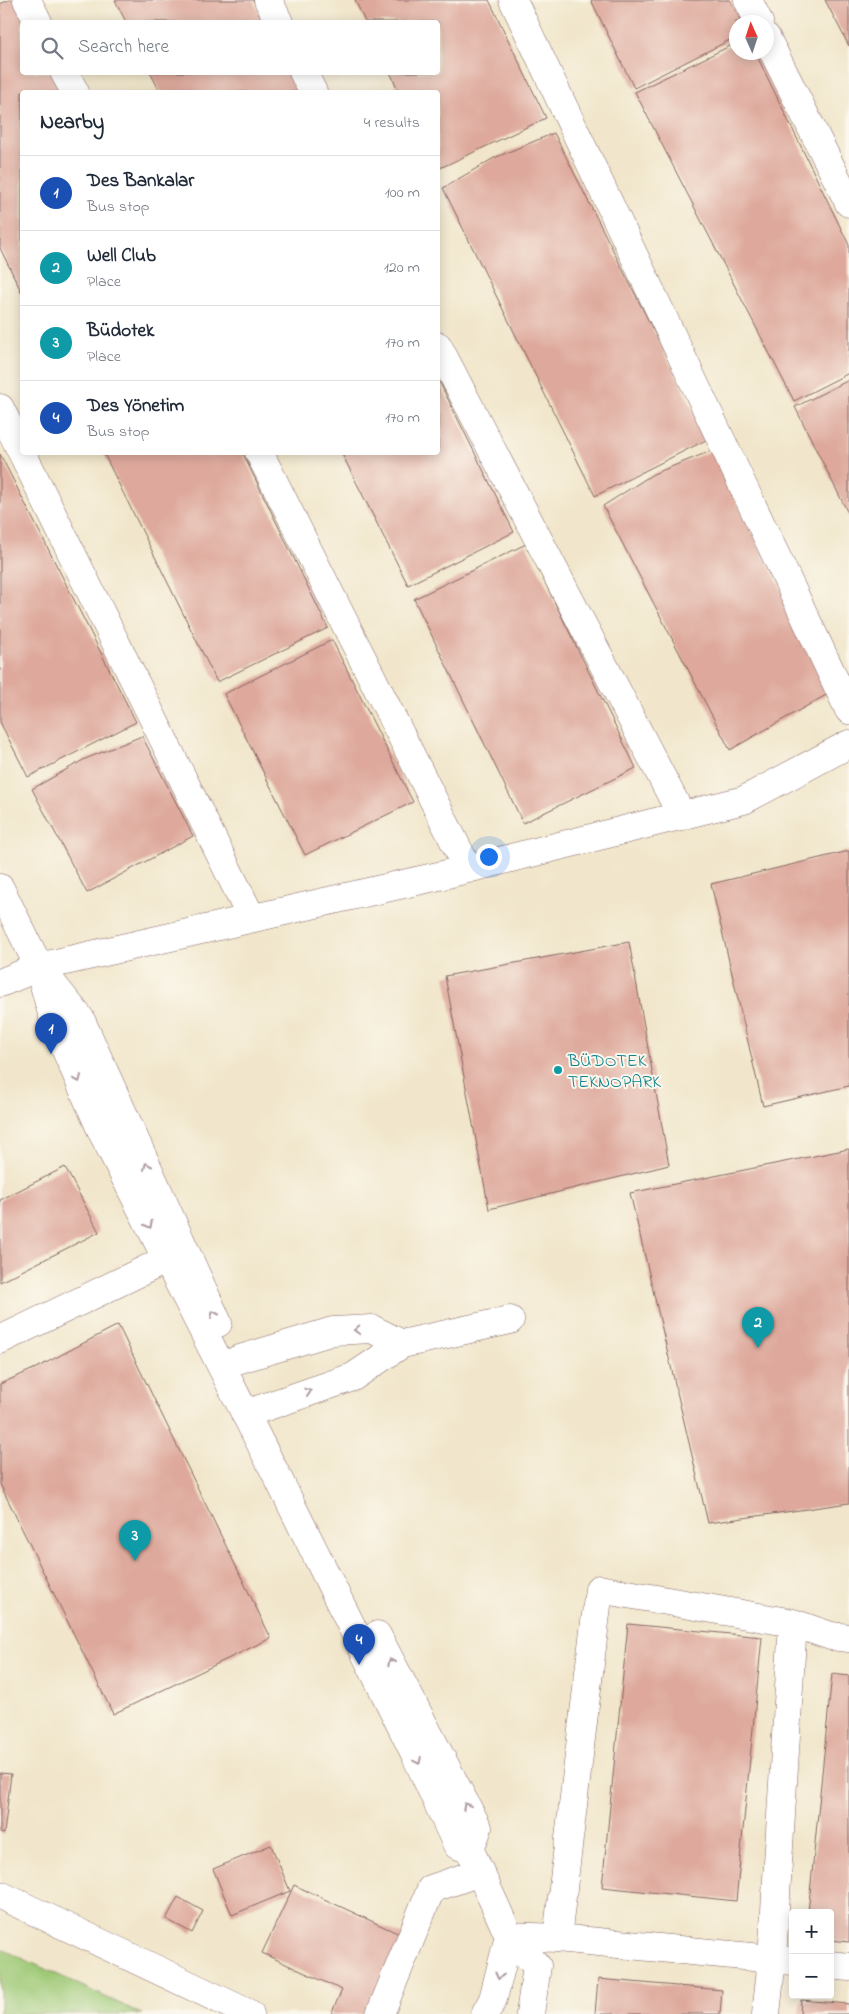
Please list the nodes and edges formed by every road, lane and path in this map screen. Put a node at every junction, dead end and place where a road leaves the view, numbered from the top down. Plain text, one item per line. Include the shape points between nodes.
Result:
1 (27, 0) edge
2 (268, 0) edge
3 (513, 0) edge
4 (748, 0) edge
5 (756, 15) edge
6 (37, 20) edge
7 (278, 20) edge
8 (774, 53) edge
9 (66, 75) edge
10 (304, 75) edge
11 (74, 90) edge
12 (312, 90) edge
13 (849, 203) edge
14 (440, 350) edge
15 (0, 408) edge
16 (20, 448) edge
17 (23, 455) edge
18 (261, 455) edge
19 (849, 710) edge
20 (849, 744) edge
21 (682, 816) junction
22 (468, 869) junction
23 (0, 888) edge
24 (252, 917) junction
25 (39, 967) junction
26 (0, 983) edge
27 (176, 1255) junction
28 (510, 1320) dead end
29 (0, 1340) edge
30 (402, 1344) junction
31 (230, 1364) junction
32 (253, 1411) junction
33 (793, 1623) junction
34 (849, 1638) edge
35 (475, 1861) junction
36 (0, 1895) edge
37 (509, 1936) junction
38 (557, 1938) junction
39 (782, 1960) edge
40 (834, 1965) edge
41 (849, 1967) edge
42 (250, 2014) edge
43 (380, 2014) edge
44 (485, 2014) edge
45 (530, 2014) edge
46 (766, 2014) edge

1 - 6 street
2 - 7 street
3 - 19 street
4 - 5 street
8 - 13 street
9 - 11 street
10 - 12 street
14 - 21 street
15 - 16 street
17 - 24 street
18 - 22 street
20 - 21 street via 744,800
21 - 22 street
22 - 24 street
23 - 25 street
24 - 25 street
25 - 26 street
25 - 27 street via 80,1018
27 - 29 street
27 - 31 street
28 - 30 street
30 -> 31 street via 372,1329 333,1331
32 -> 30 street via 353,1377
31 - 32 street
32 - 35 street via 344,1574 410,1721 478,1828
33 - 34 street via 831,1636
33 - 38 street via 599,1589
33 - 39 street
35 - 37 street
35 - 43 street via 430,1889
36 - 42 street
37 - 38 street
37 -> 44 street via 493,2000
37 - 45 street via 538,1966
38 - 39 street
39 - 46 street
40 - 41 street

